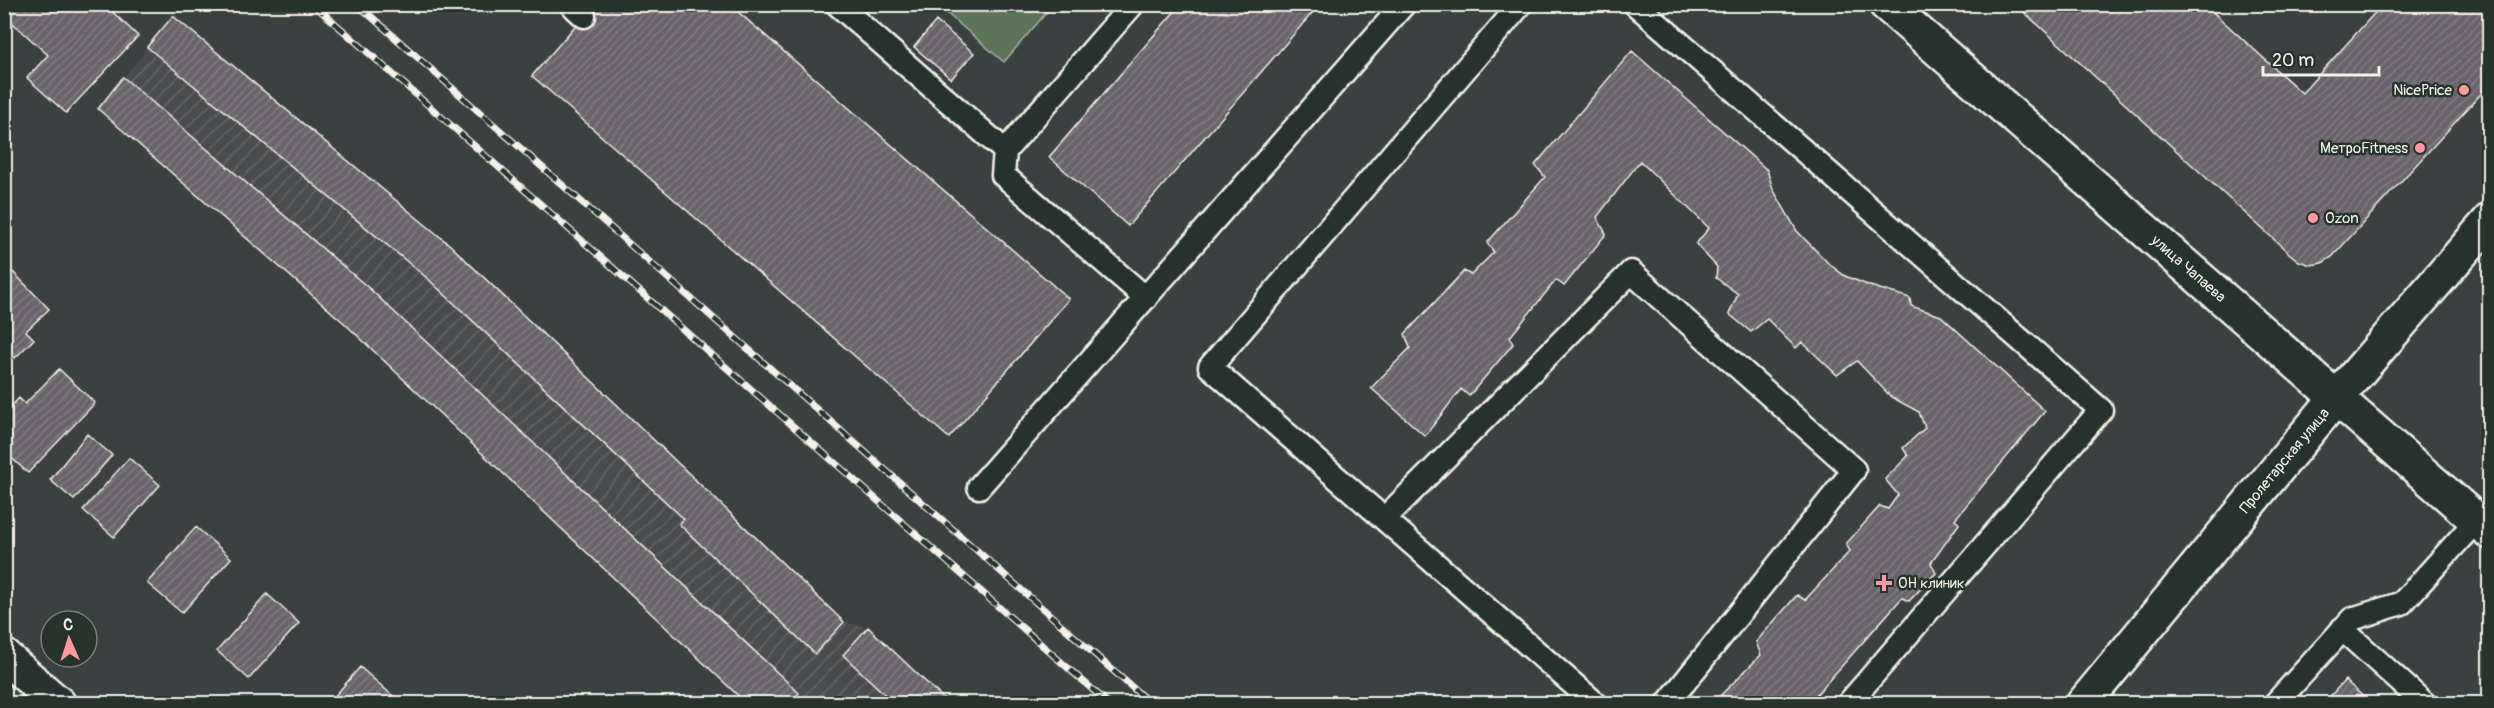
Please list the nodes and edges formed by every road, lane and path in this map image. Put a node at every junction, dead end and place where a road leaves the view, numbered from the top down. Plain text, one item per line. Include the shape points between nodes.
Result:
1 (837, 4) edge
2 (1133, 4) edge
3 (1404, 4) edge
4 (1521, 4) edge
5 (1635, 4) edge
6 (1889, 5) edge
7 (1005, 151) junction
8 (2490, 220) edge
9 (1146, 297) junction
10 (2336, 398) junction
11 (979, 487) dead end
12 (1384, 519) junction
13 (2483, 527) edge
14 (2342, 630) junction
15 (4, 656) edge
16 (59, 704) edge
17 (1596, 704) edge
18 (1667, 704) edge
19 (1848, 704) edge
20 (2083, 704) edge
21 (2275, 704) edge
22 (2425, 704) edge

1 - 7 lane
2 - 7 lane
3 - 9 lane
4 - 12 lane via 1210,367
5 - 19 lane via 2101,410
6 - 10 street, улица Чапаева
7 - 9 lane via 1003,175
8 - 10 street, Пролетарская улица
9 - 11 lane
10 - 13 street, улица Чапаева
10 - 20 street, Пролетарская улица
12 - 17 lane
12 - 18 lane via 1631,272 1854,470
13 - 14 lane via 2402,603 2352,619
14 - 21 lane
14 - 22 lane
15 - 16 street

